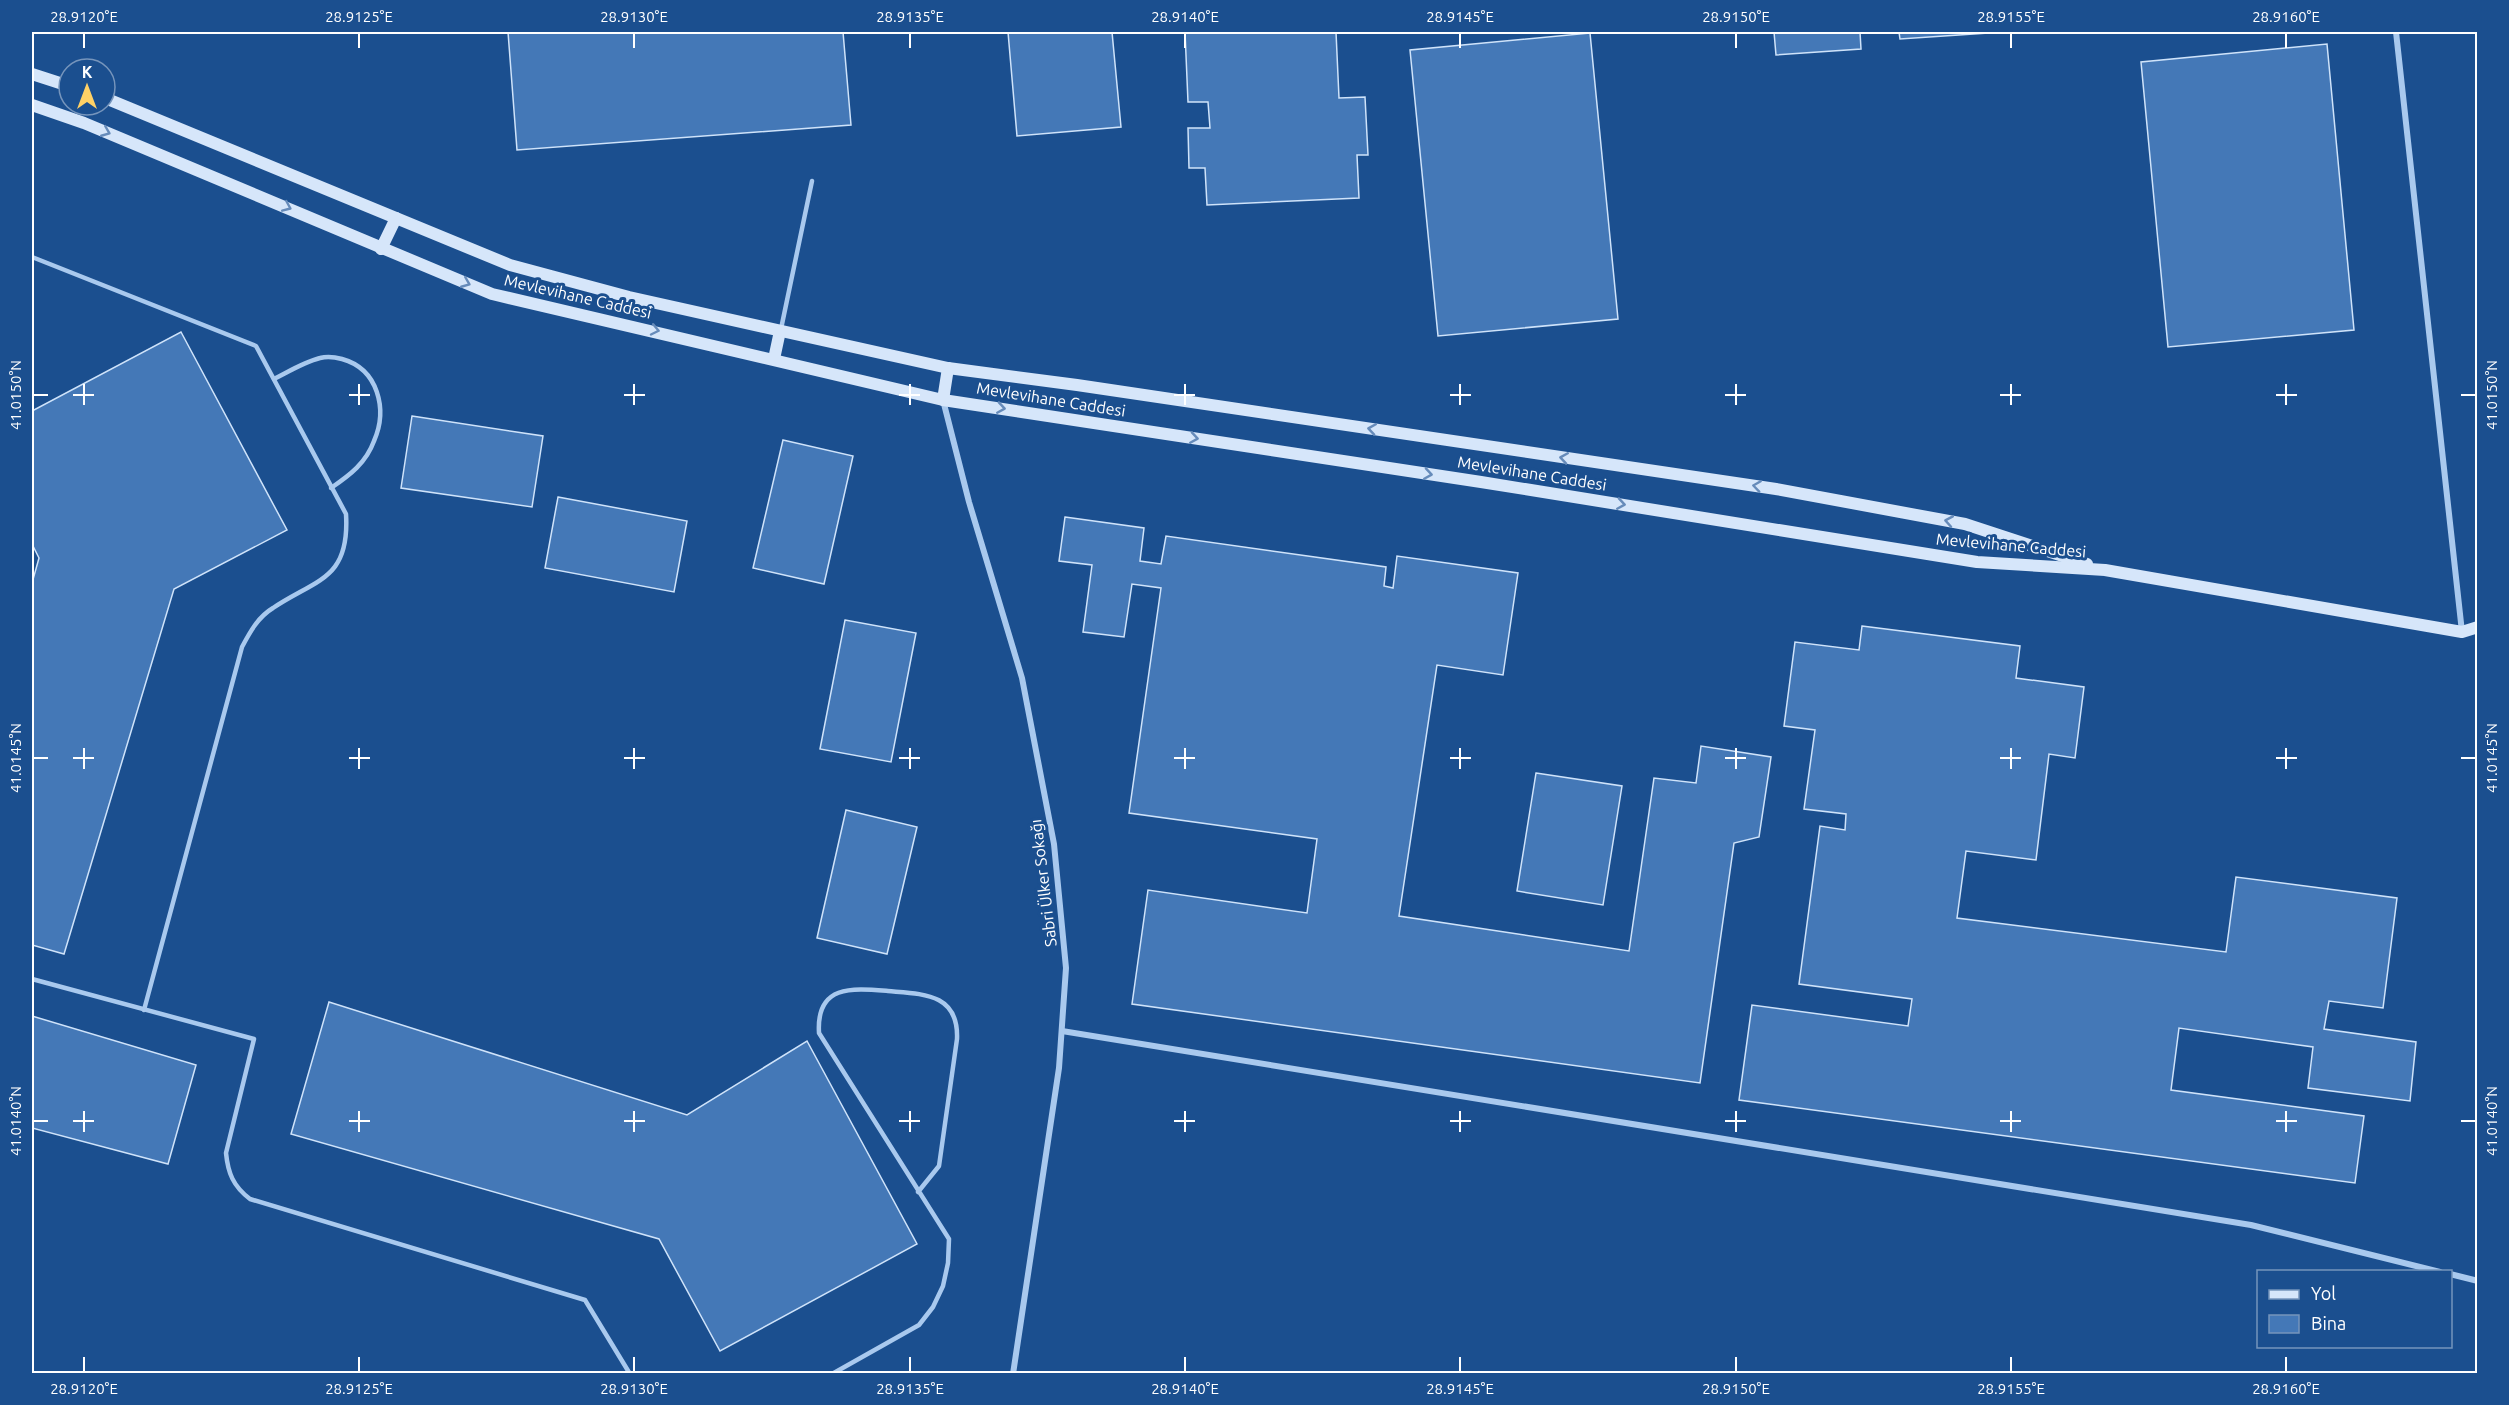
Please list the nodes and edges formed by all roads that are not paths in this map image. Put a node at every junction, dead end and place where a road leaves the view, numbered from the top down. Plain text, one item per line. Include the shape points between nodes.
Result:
1 (2396, 32) edge
2 (32, 74) edge
3 (57, 82) edge
4 (117, 103) edge
5 (32, 105) edge
6 (812, 181) dead end
7 (396, 218) junction
8 (381, 249) junction
9 (32, 257) edge
10 (780, 331) junction
11 (774, 359) junction
12 (948, 368) junction
13 (274, 379) junction
14 (943, 400) junction
15 (332, 488) junction
16 (2105, 570) junction
17 (2478, 627) edge
18 (2462, 632) junction
19 (32, 979) edge
20 (144, 1010) junction
21 (1062, 1031) junction
22 (918, 1192) junction
23 (2431, 1270) edge
24 (2452, 1274) edge
25 (2478, 1281) edge
26 (630, 1374) edge
27 (832, 1374) edge
28 (1013, 1374) edge

1 - 18 street
2 - 3 street
4 - 7 street, Mevlevihane Caddesi
5 -> 8 street, Mevlevihane Caddesi via 172,159
6 - 10 lane
7 - 8 street
7 - 10 street, Mevlevihane Caddesi via 510,265
8 -> 11 street, Mevlevihane Caddesi via 492,294
9 - 13 lane via 256,346
10 - 11 street
10 - 12 street, Mevlevihane Caddesi
11 - 14 street, Mevlevihane Caddesi
12 - 14 street
16 -> 12 street, Mevlevihane Caddesi via 1965,524 1776,489
13 - 15 lane
13 - 15 lane via 320,357 350,361 372,379 380,405 375,440 354,472
14 -> 16 street, Mevlevihane Caddesi via 1977,562
14 - 21 street, Sabri Ülker Sokağı via 1022,678 1038,757 1054,844 1066,968
15 - 20 lane via 346,514 345,545 332,571 262,617 242,647
16 - 18 street, Mevlevihane Caddesi
17 - 18 street
19 - 20 lane
20 - 26 lane via 254,1039 226,1153 232,1181 240,1191 250,1198 585,1300
21 - 23 street via 2251,1226
21 - 28 street, Sabri Ülker Sokağı
22 - 22 lane via 819,1033 822,1010 839,991 854,988 927,994 940,1000 955,1019 957,1039 939,1166
22 - 27 lane via 949,1239 945,1274 933,1307 919,1325
24 - 25 street

